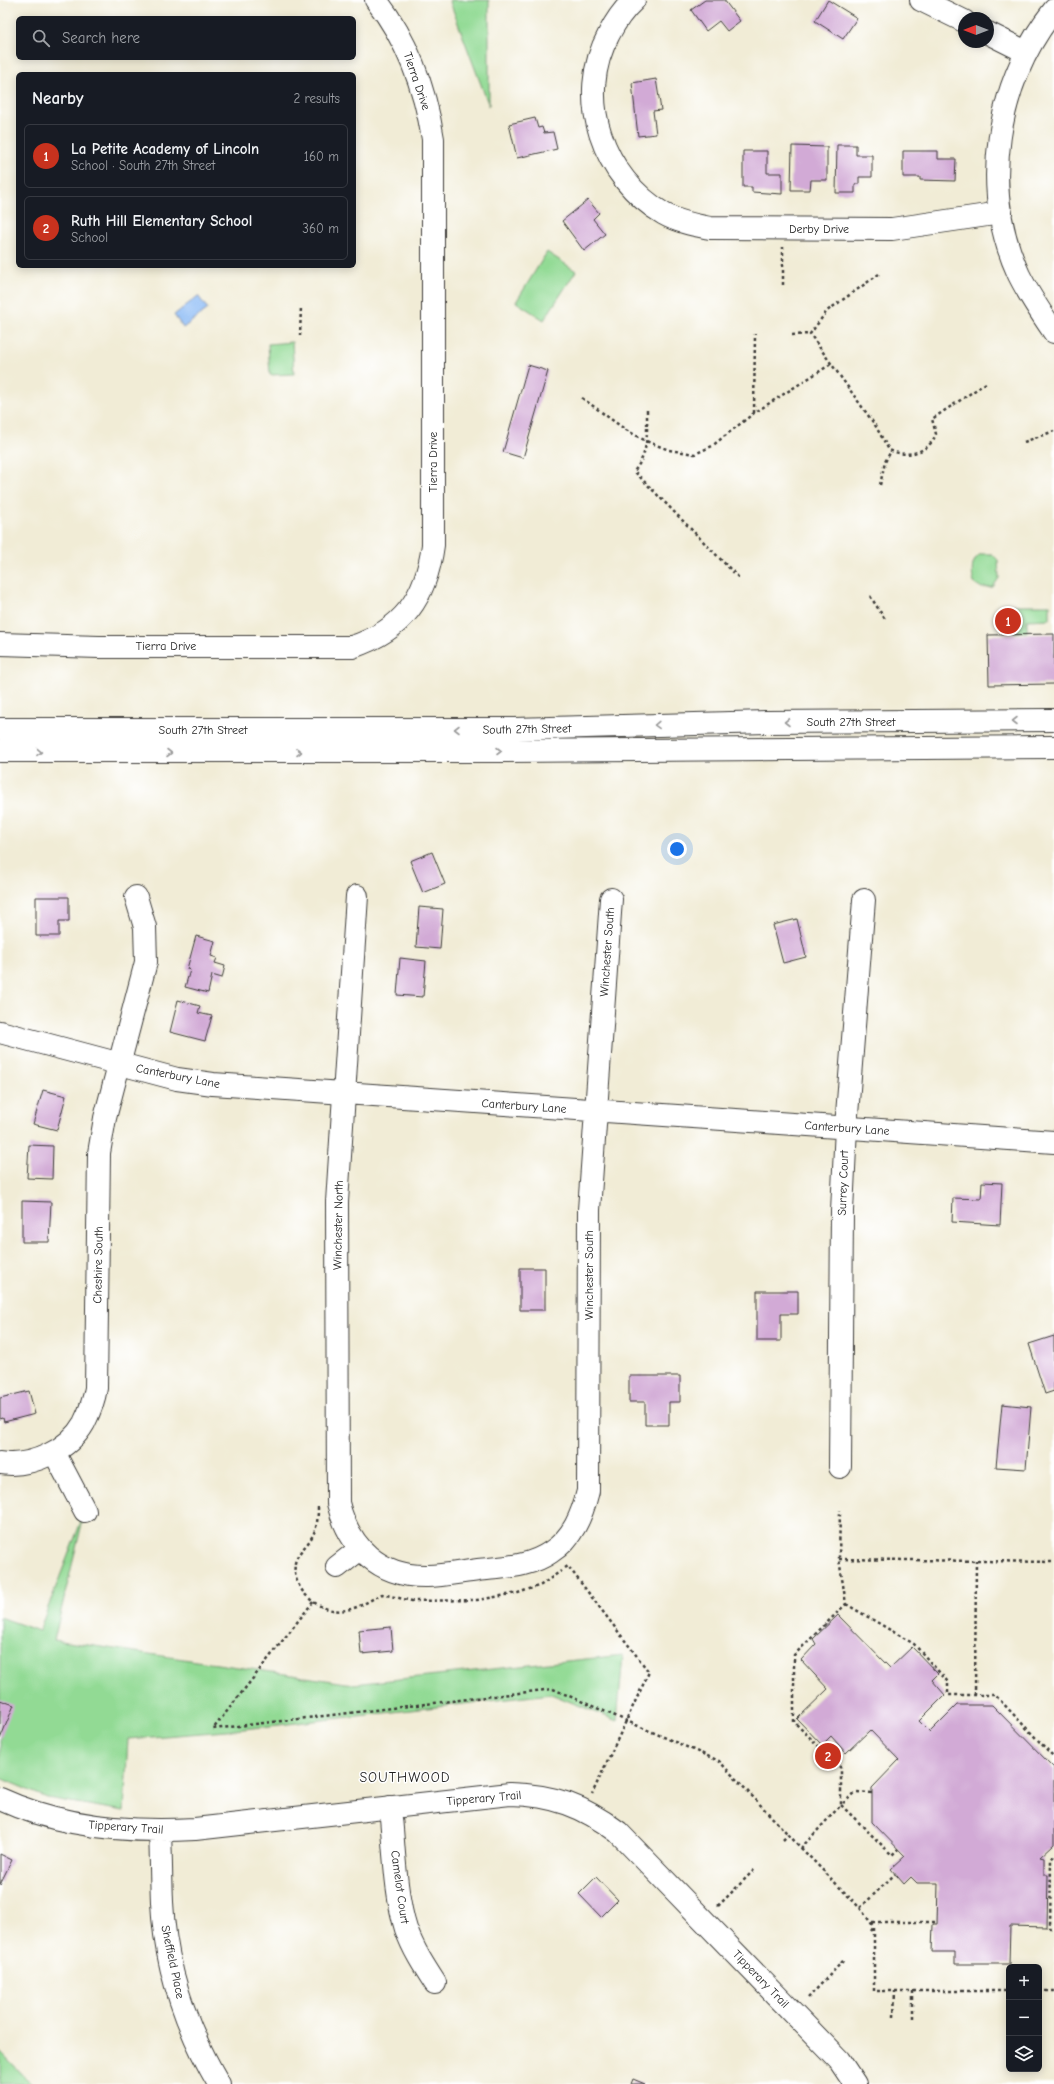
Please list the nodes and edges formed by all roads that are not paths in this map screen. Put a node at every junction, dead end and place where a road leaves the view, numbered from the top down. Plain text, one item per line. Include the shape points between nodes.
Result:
1 (376, 0) edge
2 (634, 0) edge
3 (921, 0) edge
4 (1054, 10) edge
5 (958, 19) edge
6 (994, 37) edge
7 (1026, 52) junction
8 (1001, 213) junction
9 (1054, 332) edge
10 (0, 644) edge
11 (1054, 720) edge
12 (0, 730) edge
13 (1054, 747) edge
14 (0, 751) edge
15 (357, 896) dead end
16 (136, 897) dead end
17 (611, 899) dead end
18 (864, 900) dead end
19 (0, 1032) edge
20 (119, 1064) junction
21 (344, 1094) junction
22 (596, 1111) junction
23 (846, 1127) junction
24 (1054, 1142) edge
25 (54, 1452) junction
26 (0, 1463) edge
27 (840, 1467) dead end
28 (85, 1511) dead end
29 (360, 1549) junction
30 (337, 1567) dead end
31 (467, 1572) joint
32 (0, 1799) edge
33 (390, 1807) junction
34 (160, 1831) junction
35 (435, 1983) dead end
36 (219, 2084) edge
37 (855, 2084) edge

1 - 10 street, Tierra Drive via 410,55 428,107 433,139 433,545 424,583 411,606 385,633 352,647 99,647
2 - 8 street, Derby Drive via 616,20 604,44 596,70 594,98 598,129 605,149 630,188 665,215 710,228 892,229
3 - 5 street
4 - 7 street
6 - 7 street
7 - 8 street via 1012,85 1002,121 997,170
8 - 9 street via 1009,248 1019,274 1034,303
11 -> 12 street, South 27th Street via 767,722 514,729
14 -> 13 street, South 27th Street
15 - 21 street, Winchester North
16 - 20 street, Cheshire South via 145,927 146,962
17 - 22 street, Winchester South
18 - 23 street, Surrey Court
19 - 20 street, Canterbury Lane
20 - 21 street, Canterbury Lane via 213,1084
20 - 25 street, Cheshire South via 105,1118 100,1153 96,1388 93,1404 83,1424 70,1440
21 - 22 street, Canterbury Lane
21 - 29 street, Winchester North via 337,1202 337,1489 342,1519
22 - 23 street, Canterbury Lane
22 - 31 street, Winchester South via 589,1210 588,1491 583,1512 576,1527 552,1552 519,1566
23 - 24 street, Canterbury Lane
23 - 27 street, Surrey Court via 842,1211
25 - 26 street, Cheshire South via 37,1460
25 - 28 street
29 - 30 street
29 - 31 street, Winchester North via 375,1562 410,1575
32 - 34 street, Tipperary Trail via 14,1806 70,1822 99,1827
33 - 34 street, Tipperary Trail
33 - 35 street, Camelot Court via 406,1928 413,1948
33 - 37 street, Tipperary Trail via 510,1794 531,1795 578,1807 601,1820 618,1832 840,2060
34 - 36 street, Sheffield Place via 162,1903 166,1945 174,1982 203,2057

